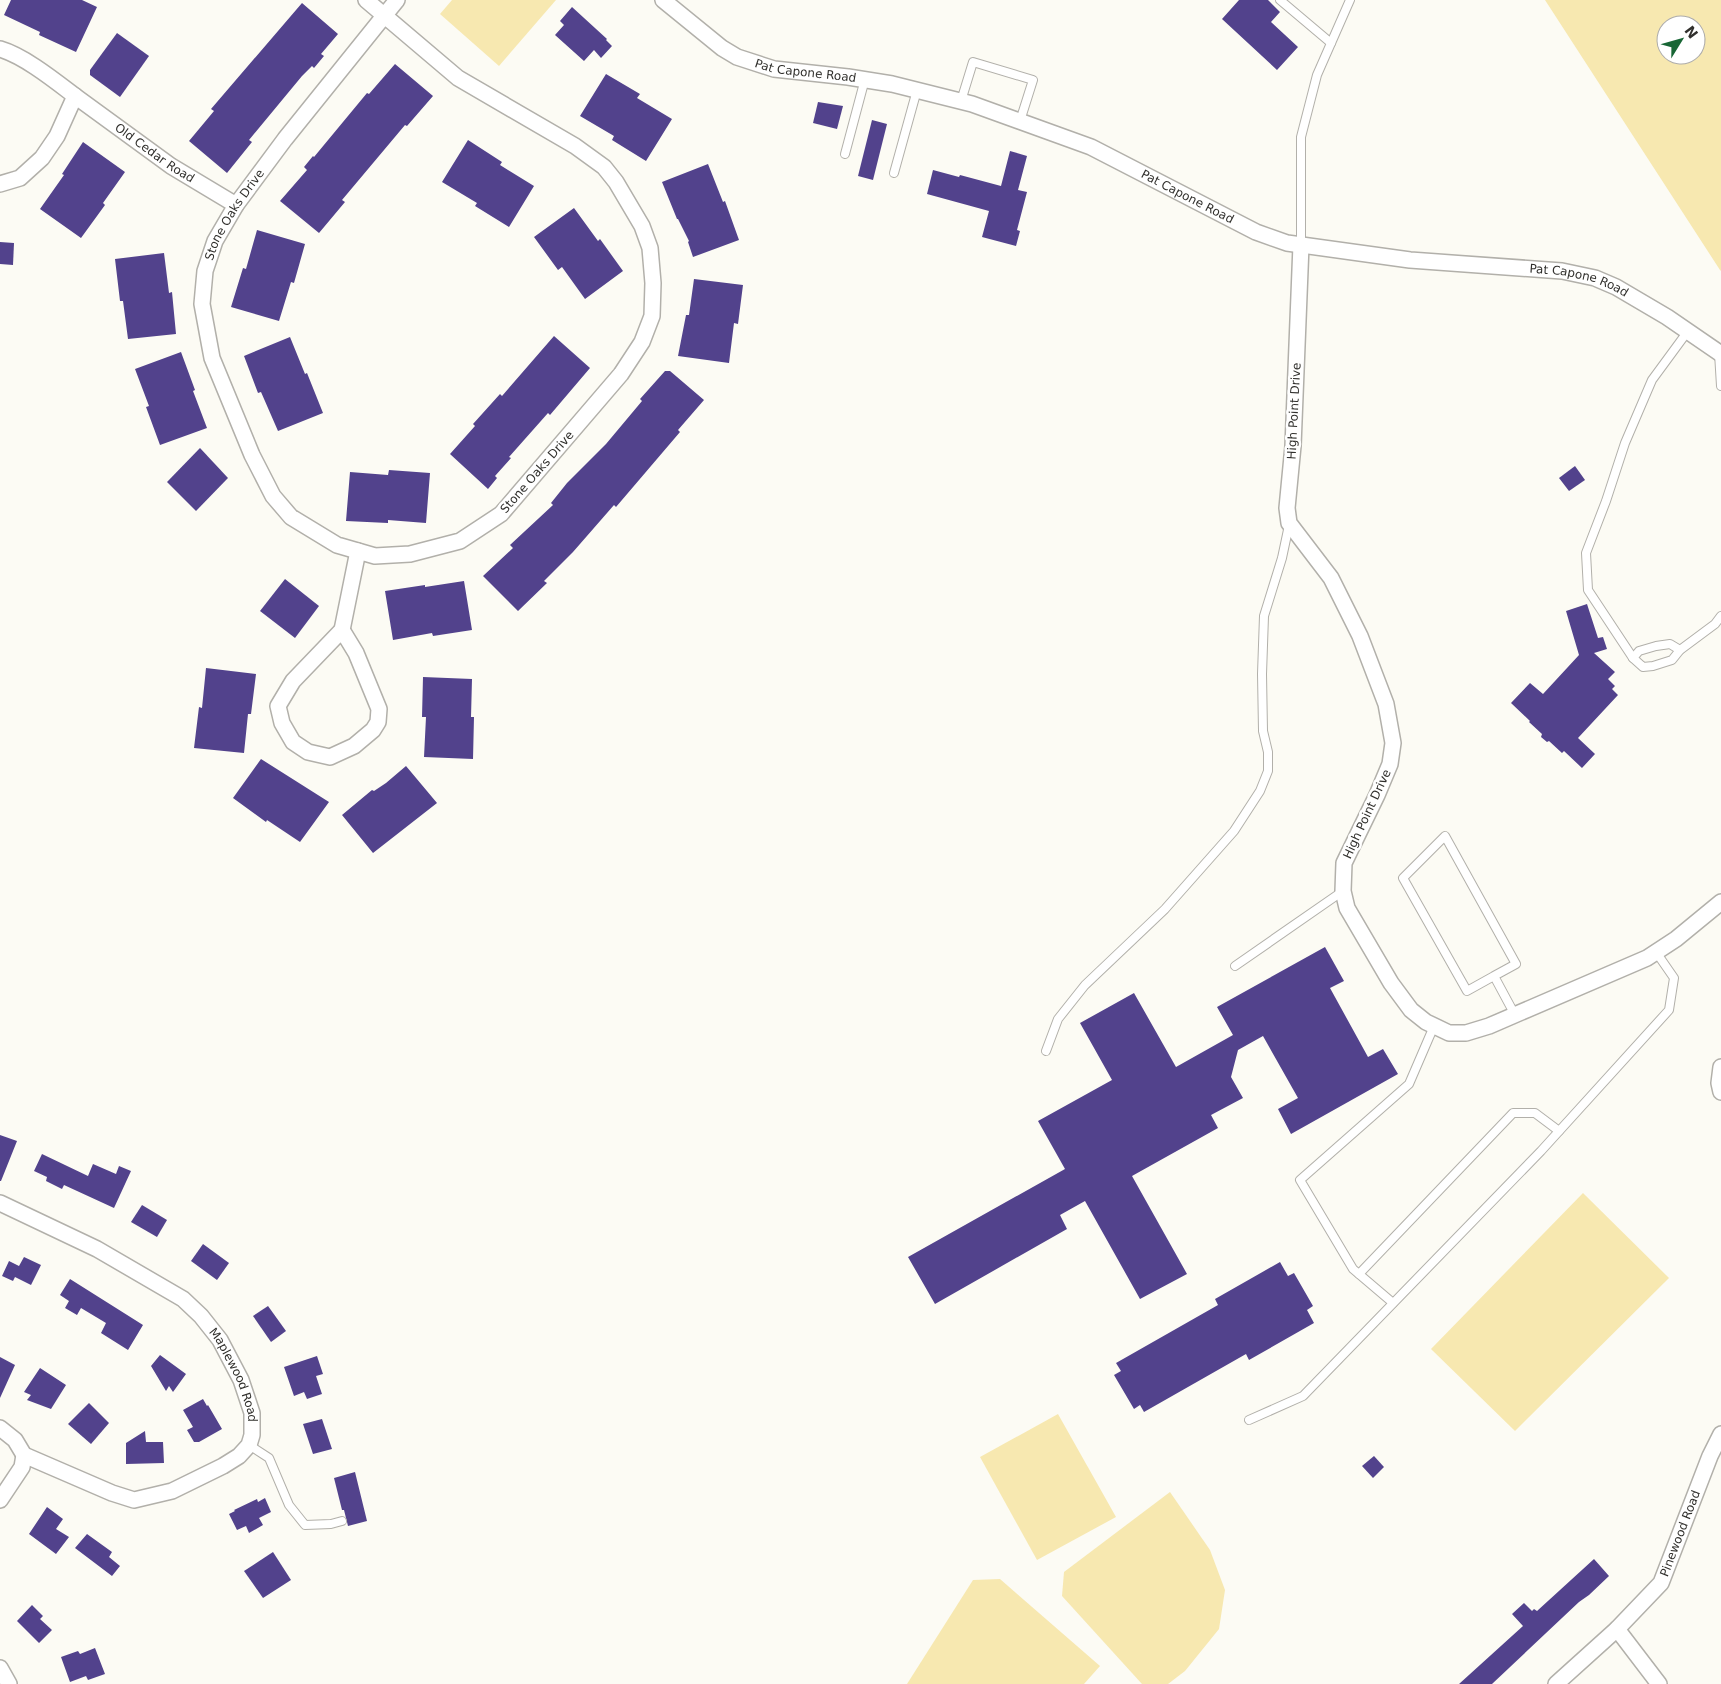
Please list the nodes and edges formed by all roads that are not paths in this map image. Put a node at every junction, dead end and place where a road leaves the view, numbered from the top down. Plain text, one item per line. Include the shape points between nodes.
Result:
1 (366, 0) edge
2 (397, 0) edge
3 (664, 0) edge
4 (1280, 0) edge
5 (1350, 0) edge
6 (384, 16) junction
7 (1331, 43) junction
8 (0, 49) edge
9 (865, 79) junction
10 (917, 90) junction
11 (75, 96) junction
12 (961, 101) junction
13 (1020, 121) junction
14 (845, 154) dead end
15 (894, 173) dead end
16 (0, 184) edge
17 (236, 205) junction
18 (1302, 245) junction
19 (1688, 331) junction
20 (1720, 354) edge
21 (1721, 386) edge
22 (1289, 523) junction
23 (358, 551) junction
24 (1721, 616) edge
25 (342, 630) junction
26 (1680, 650) junction
27 (1633, 658) junction
28 (1343, 891) junction
29 (1721, 902) edge
30 (1656, 952) junction
31 (1235, 966) dead end
32 (1494, 976) junction
33 (1515, 1015) junction
34 (1434, 1026) junction
35 (1046, 1051) dead end
36 (1721, 1067) edge
37 (1721, 1092) edge
38 (1560, 1131) junction
39 (0, 1203) edge
40 (1360, 1274) junction
41 (1393, 1303) junction
42 (1250, 1420) dead end
43 (0, 1428) edge
44 (1721, 1434) edge
45 (248, 1445) junction
46 (24, 1456) junction
47 (0, 1500) edge
48 (342, 1521) dead end
49 (1617, 1629) junction
50 (0, 1668) edge
51 (9, 1684) edge
52 (1556, 1684) edge
53 (1659, 1684) edge

1 - 6 street
2 - 6 street, Stone Oaks Drive
3 - 9 street, Pat Capone Road via 737,58 774,69
4 - 7 lane
5 - 7 lane
6 - 17 street, Stone Oaks Drive
6 - 23 street, Stone Oaks Drive via 458,78 575,146 604,167 642,226 650,248 652,316 642,342 621,374 501,514 460,541 418,552 374,556
7 - 18 lane via 1317,75 1301,137
8 - 11 street, Old Cedar Road via 9,51
9 - 10 street, Pat Capone Road
9 - 14 lane
10 - 12 street, Pat Capone Road
10 - 15 lane
11 - 16 street via 57,136 42,158 20,178
11 - 17 street, Old Cedar Road via 172,166
12 - 13 street, Pat Capone Road
12 - 13 lane via 973,62 1033,80
13 - 18 street, Pat Capone Road via 1091,147 1256,232
17 - 23 street, Stone Oaks Drive via 216,241 205,271 202,304 212,358 252,455 273,496 291,517 337,545
18 - 19 street, Pat Capone Road via 1410,260 1562,272 1595,278 1616,287
18 - 22 street, High Point Drive via 1287,508
19 - 20 street, Pat Capone Road
19 - 27 lane via 1652,380 1624,443 1586,553 1588,590
20 - 21 lane
22 - 28 street, High Point Drive via 1331,578 1360,636 1386,704 1393,743 1390,764 1344,863
22 - 35 lane via 1264,616 1263,721 1268,770 1260,791 1234,832 1165,909 1086,985 1058,1019
23 - 25 street
24 - 26 lane
25 - 25 street via 356,653 379,709 378,722 354,746 330,757 308,752 293,742 282,723 278,706 293,681
26 - 27 lane via 1670,644 1656,646 1639,651
26 - 27 lane via 1672,660 1653,666 1643,667
28 - 31 lane
28 - 34 street, High Point Drive via 1347,908 1391,983 1412,1010
29 - 30 street, High Point Drive
30 - 33 street, High Point Drive
30 - 38 lane via 1674,978 1669,1010
32 - 32 lane via 1467,991 1403,878 1445,836 1516,964
32 - 33 lane
33 - 34 street, High Point Drive via 1466,1033 1449,1033
34 - 40 lane via 1409,1084 1300,1180 1353,1269
36 - 37 street
38 - 40 lane via 1535,1113 1513,1113
38 - 41 lane
39 - 45 street, Maplewood Road via 97,1249 183,1299 201,1316 220,1340 252,1412 252,1436
40 - 41 lane
41 - 42 lane via 1303,1396
43 - 46 street via 15,1440
44 - 49 street, Pinewood Road via 1662,1583
45 - 46 street via 239,1456 223,1466 172,1491 134,1500
45 - 48 lane via 269,1458 289,1505 305,1525
46 - 47 street via 22,1467
49 - 52 street, Pinewood Road
49 - 53 street
50 - 51 street

